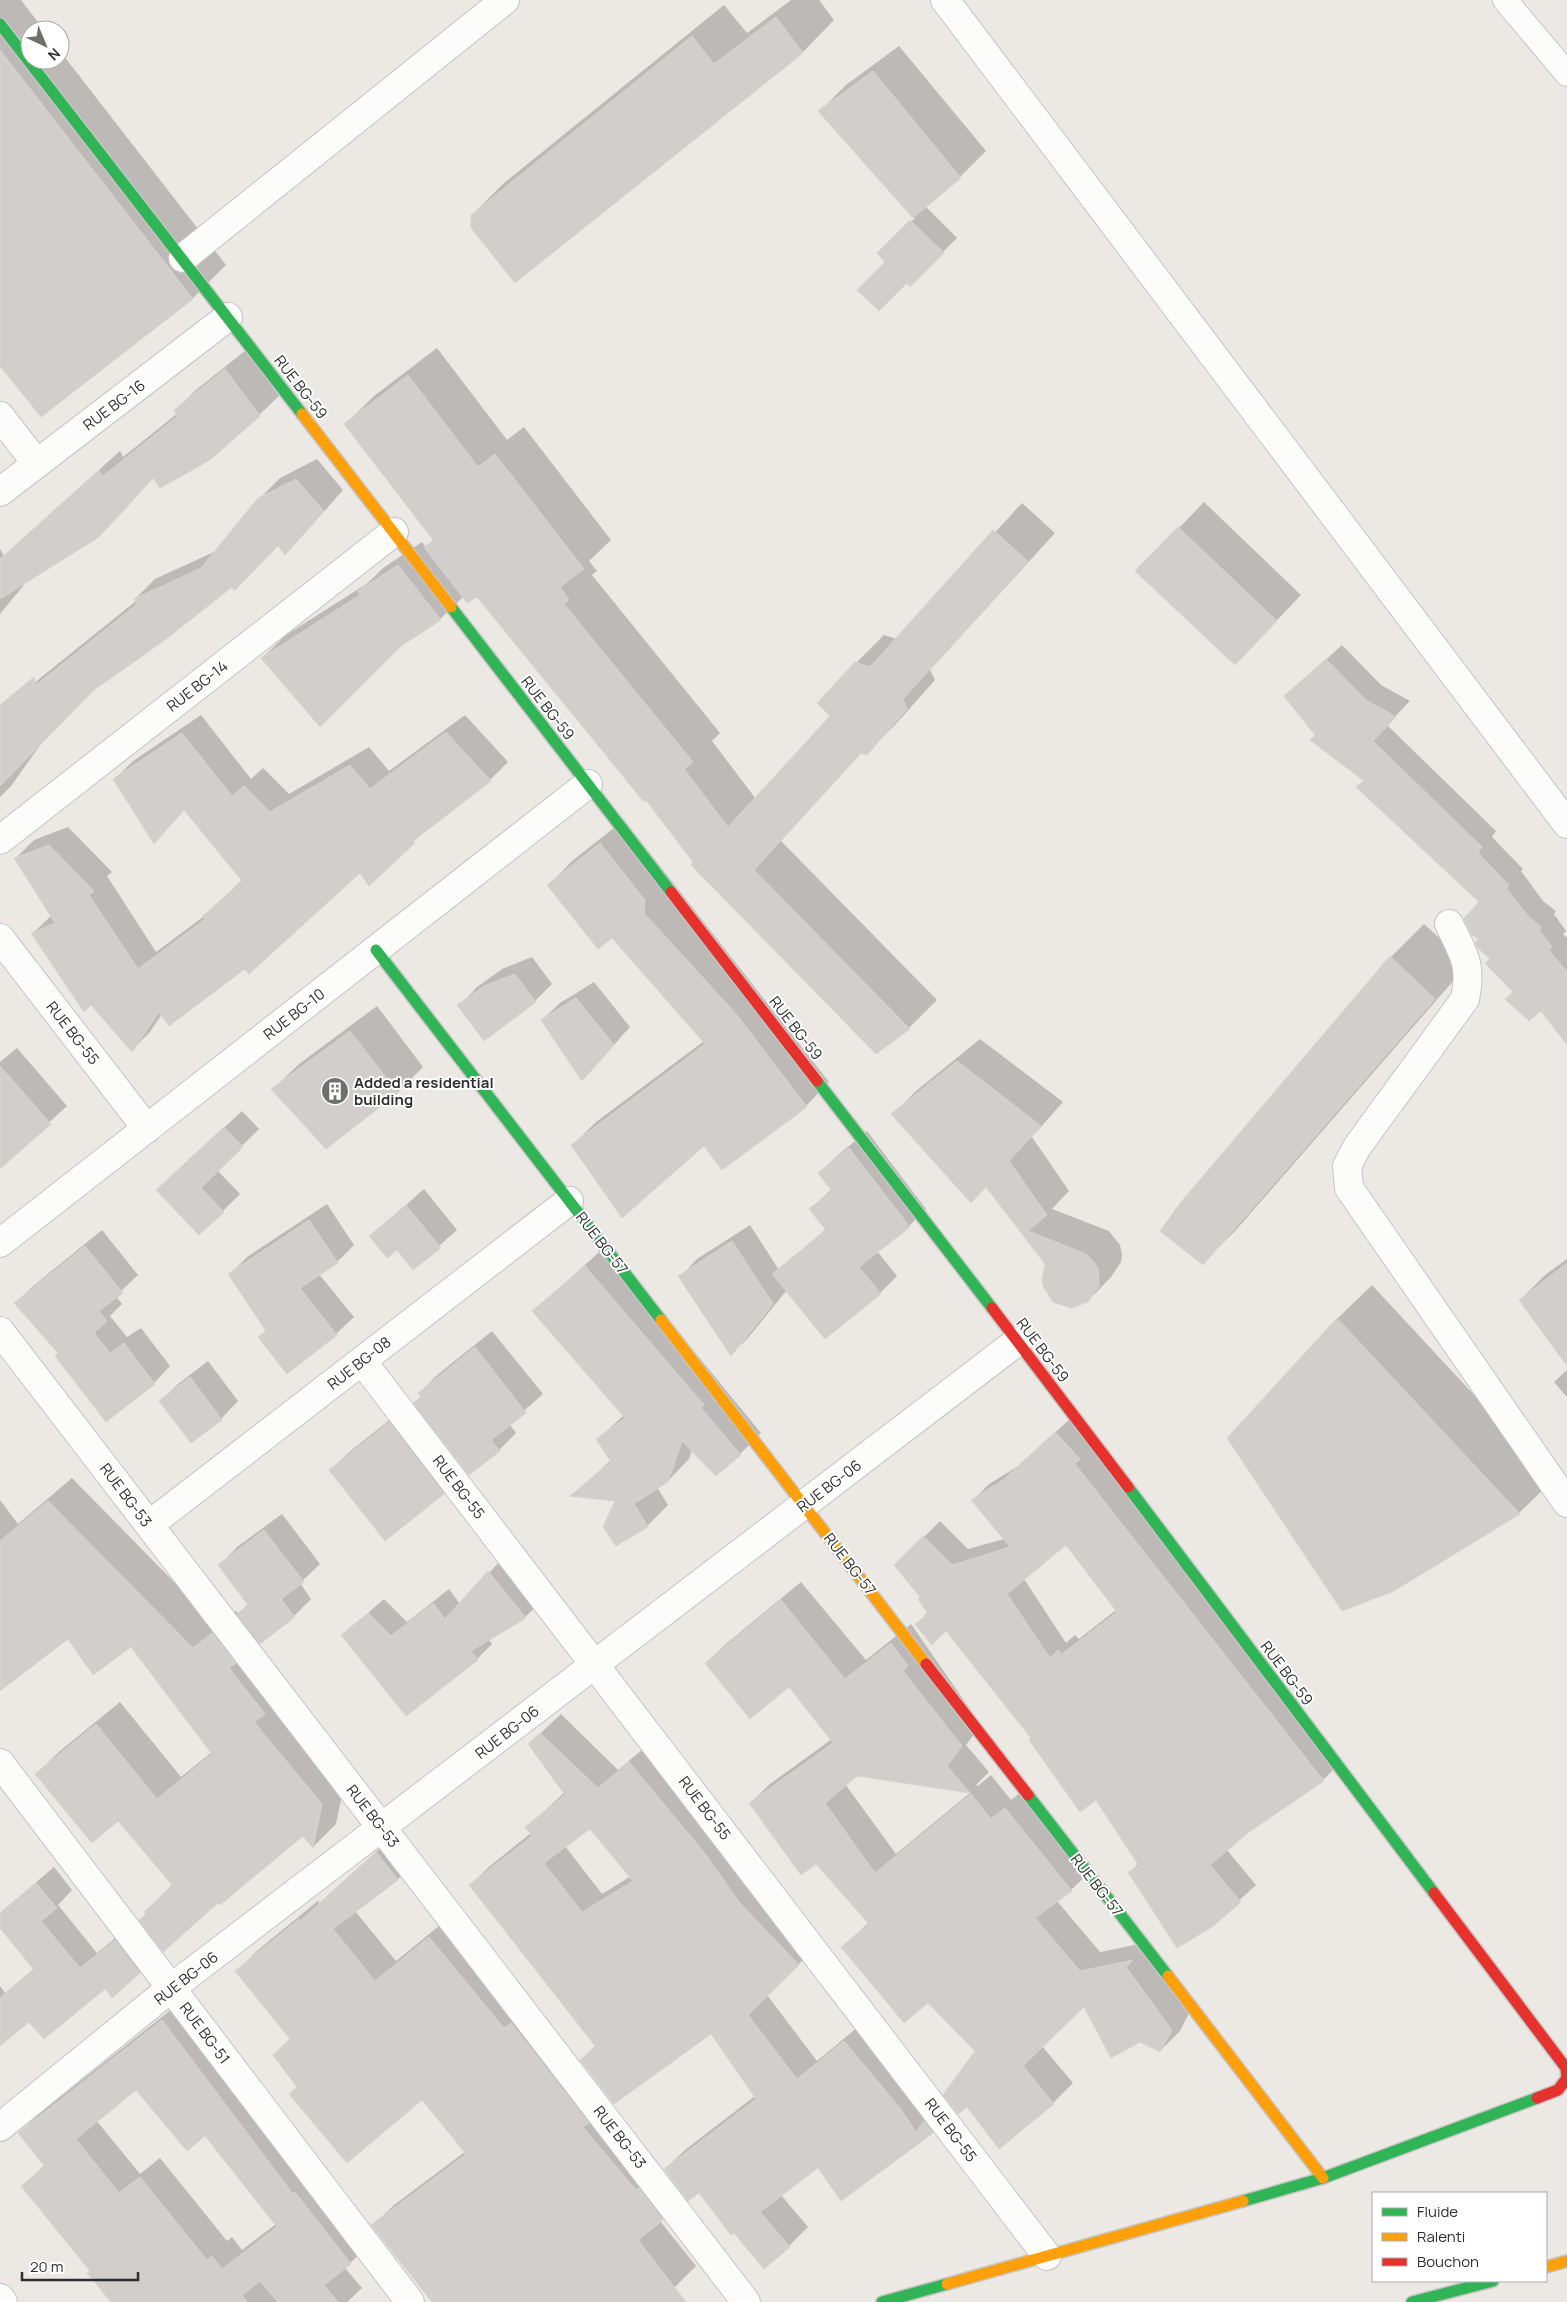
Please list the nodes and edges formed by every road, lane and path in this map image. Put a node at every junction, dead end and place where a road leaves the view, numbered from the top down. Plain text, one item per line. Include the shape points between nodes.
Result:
1 (505, 0) edge
2 (945, 0) edge
3 (1505, 0) edge
4 (0, 24) edge
5 (1567, 74) edge
6 (183, 258) junction
7 (228, 317) junction
8 (0, 416) edge
9 (37, 464) junction
10 (0, 492) edge
11 (394, 532) junction
12 (588, 784) junction
13 (1567, 824) edge
14 (0, 840) edge
15 (1449, 924) dead end
16 (0, 938) edge
17 (376, 950) junction
18 (147, 1129) junction
19 (569, 1201) junction
20 (0, 1244) edge
21 (0, 1331) edge
22 (1018, 1341) junction
23 (362, 1361) junction
24 (1567, 1503) edge
25 (804, 1505) junction
26 (149, 1525) junction
27 (595, 1664) junction
28 (0, 1763) edge
29 (382, 1828) junction
30 (172, 1988) junction
31 (0, 2127) edge
32 (1323, 2178) junction
33 (1048, 2256) junction
34 (1567, 2261) edge
35 (1547, 2267) edge
36 (1489, 2282) edge
37 (0, 2298) edge
38 (3, 2302) edge
39 (410, 2302) edge
40 (746, 2302) edge
41 (882, 2302) edge
42 (1412, 2302) edge

1 - 6 street
2 - 13 street
3 - 5 lane
4 - 6 main road, RUE BG-59
6 - 7 main road, RUE BG-59
7 - 9 street, RUE BG-16
7 - 11 main road, RUE BG-59
8 - 9 street
9 - 10 street, RUE BG-16
11 - 12 main road, RUE BG-59
11 - 14 street, RUE BG-14
12 - 17 street, RUE BG-10
12 - 22 main road, RUE BG-59
15 - 24 street via 1466,959 1469,979 1465,999 1357,1147 1347,1166 1349,1188
16 - 18 street, RUE BG-55
17 - 18 street, RUE BG-10
17 - 19 main road, RUE BG-57
18 - 20 street, RUE BG-10
19 - 23 street, RUE BG-08
19 - 25 main road, RUE BG-57
21 - 26 street, RUE BG-53
22 - 25 street, RUE BG-06
22 - 32 main road, RUE BG-59 via 1566,2068 1567,2078 1558,2090
23 - 26 street, RUE BG-08
23 - 27 street, RUE BG-55
25 - 27 street, RUE BG-06
25 - 32 main road, RUE BG-57
26 - 29 street, RUE BG-53
27 - 29 street, RUE BG-06
27 - 33 street, RUE BG-55
28 - 30 street, RUE BG-51
29 - 30 street, RUE BG-06
29 - 40 street, RUE BG-53
30 - 31 street, RUE BG-06
30 - 39 street, RUE BG-51
32 - 33 main road
33 - 41 main road
34 - 35 main road
36 - 42 main road
37 - 38 street

